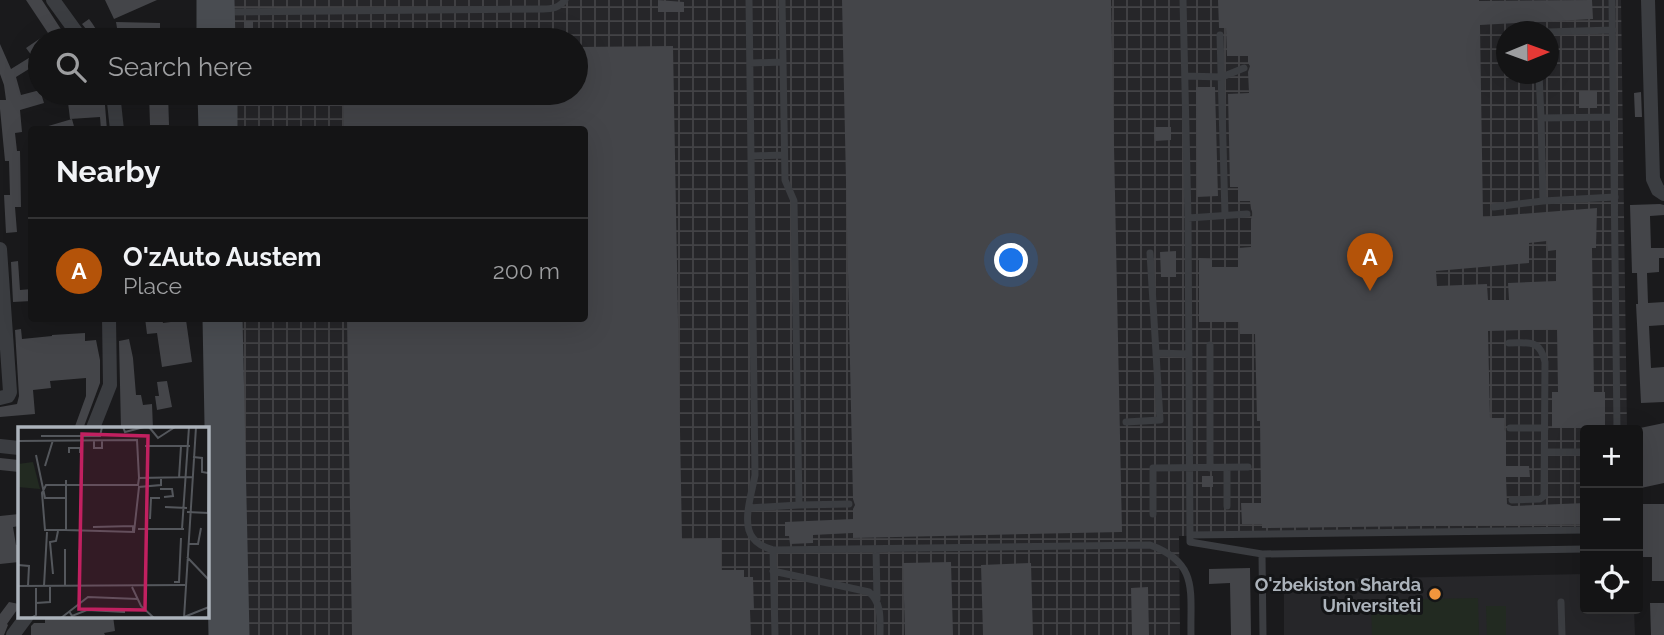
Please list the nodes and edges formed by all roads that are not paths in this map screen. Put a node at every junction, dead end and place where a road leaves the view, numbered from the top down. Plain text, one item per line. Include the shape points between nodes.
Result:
1 (53, 0) edge
2 (207, 0) edge
3 (565, 0) edge
4 (749, 0) edge
5 (782, 0) edge
6 (1182, 0) edge
7 (1612, 0) edge
8 (1648, 0) edge
9 (225, 6) edge
10 (73, 28) edge
11 (207, 28) edge
12 (225, 28) edge
13 (1613, 30) junction
14 (1559, 32) edge
15 (1220, 35) dead end
16 (783, 62) junction
17 (750, 63) junction
18 (1244, 68) dead end
19 (1185, 76) junction
20 (1222, 77) junction
21 (1539, 84) edge
22 (114, 105) edge
23 (208, 105) edge
24 (227, 105) edge
25 (1614, 117) junction
26 (1541, 118) junction
27 (117, 126) edge
28 (209, 126) edge
29 (228, 126) edge
30 (784, 155) junction
31 (751, 156) junction
32 (1664, 194) edge
33 (1615, 197) junction
34 (1543, 201) junction
35 (1494, 207) dead end
36 (1247, 214) dead end
37 (1225, 215) junction
38 (1188, 218) junction
39 (0, 249) edge
40 (1150, 253) dead end
41 (109, 322) edge
42 (213, 322) edge
43 (232, 322) edge
44 (1509, 343) dead end
45 (1210, 345) dead end
46 (1156, 352) junction
47 (1189, 354) junction
48 (0, 398) edge
49 (1126, 422) dead end
50 (1617, 425) edge
51 (94, 427) edge
52 (1510, 428) dead end
53 (1545, 428) junction
54 (0, 446) edge
55 (18, 448) edge
56 (1545, 452) junction
57 (1580, 452) edge
58 (1248, 467) dead end
59 (1190, 468) junction
60 (1210, 468) junction
61 (1227, 468) junction
62 (1512, 500) dead end
63 (849, 504) dead end
64 (799, 505) junction
65 (1227, 506) dead end
66 (748, 508) junction
67 (1153, 514) dead end
68 (219, 516) edge
69 (1580, 530) edge
70 (1190, 535) junction
71 (876, 549) junction
72 (1580, 549) edge
73 (773, 550) junction
74 (1262, 554) junction
75 (774, 571) junction
76 (877, 599) junction
77 (1561, 602) dead end
78 (26, 618) edge
79 (13, 635) edge
80 (219, 635) edge
81 (239, 635) edge
82 (775, 635) edge
83 (880, 635) edge
84 (1191, 635) edge
85 (1264, 635) edge
86 (1562, 635) edge

1 - 10 street
2 - 11 main road
3 - 9 lane via 552,9
4 - 17 lane
5 - 16 lane
6 - 19 lane
7 - 13 lane
8 - 32 street via 1653,179
9 - 12 main road
13 - 14 lane
13 - 25 lane
15 - 20 lane
16 - 17 lane
16 - 30 lane
17 - 31 lane
18 - 20 lane
19 - 20 lane
19 - 38 lane
20 - 37 lane
21 - 26 lane
22 - 27 street
23 - 28 main road
24 - 29 main road
25 - 26 lane
25 - 33 lane
26 - 34 lane
30 - 31 lane
30 - 64 lane via 785,180 794,201
31 - 66 lane via 755,475
33 - 34 lane
33 - 50 lane
34 - 35 lane
36 - 37 lane
37 - 38 lane
38 - 47 lane
39 - 48 street via 10,392
40 - 46 lane
41 - 51 street via 110,385
42 - 68 main road
43 - 68 main road
44 - 53 lane via 1532,343 1543,352
45 - 60 lane
46 - 47 lane
46 - 49 lane via 1160,420
47 - 59 lane
52 - 53 lane
53 - 56 lane
54 - 55 street
56 - 57 lane
56 - 62 lane via 1544,496
58 - 61 lane
59 - 60 lane
59 - 67 lane via 1153,468
59 - 70 lane
60 - 61 lane
61 - 65 lane
63 - 64 lane
64 - 66 lane
66 - 73 lane via 750,536
68 - 80 main road
68 - 81 main road
69 - 70 lane
70 - 74 lane via 1190,541
71 - 73 lane
71 - 76 lane
71 - 84 lane via 1150,545 1169,552 1185,568 1190,582
72 - 74 lane
73 - 75 lane
74 - 85 lane
75 - 76 lane via 869,592
75 - 82 lane
76 - 83 lane
77 - 86 lane
78 - 79 street

